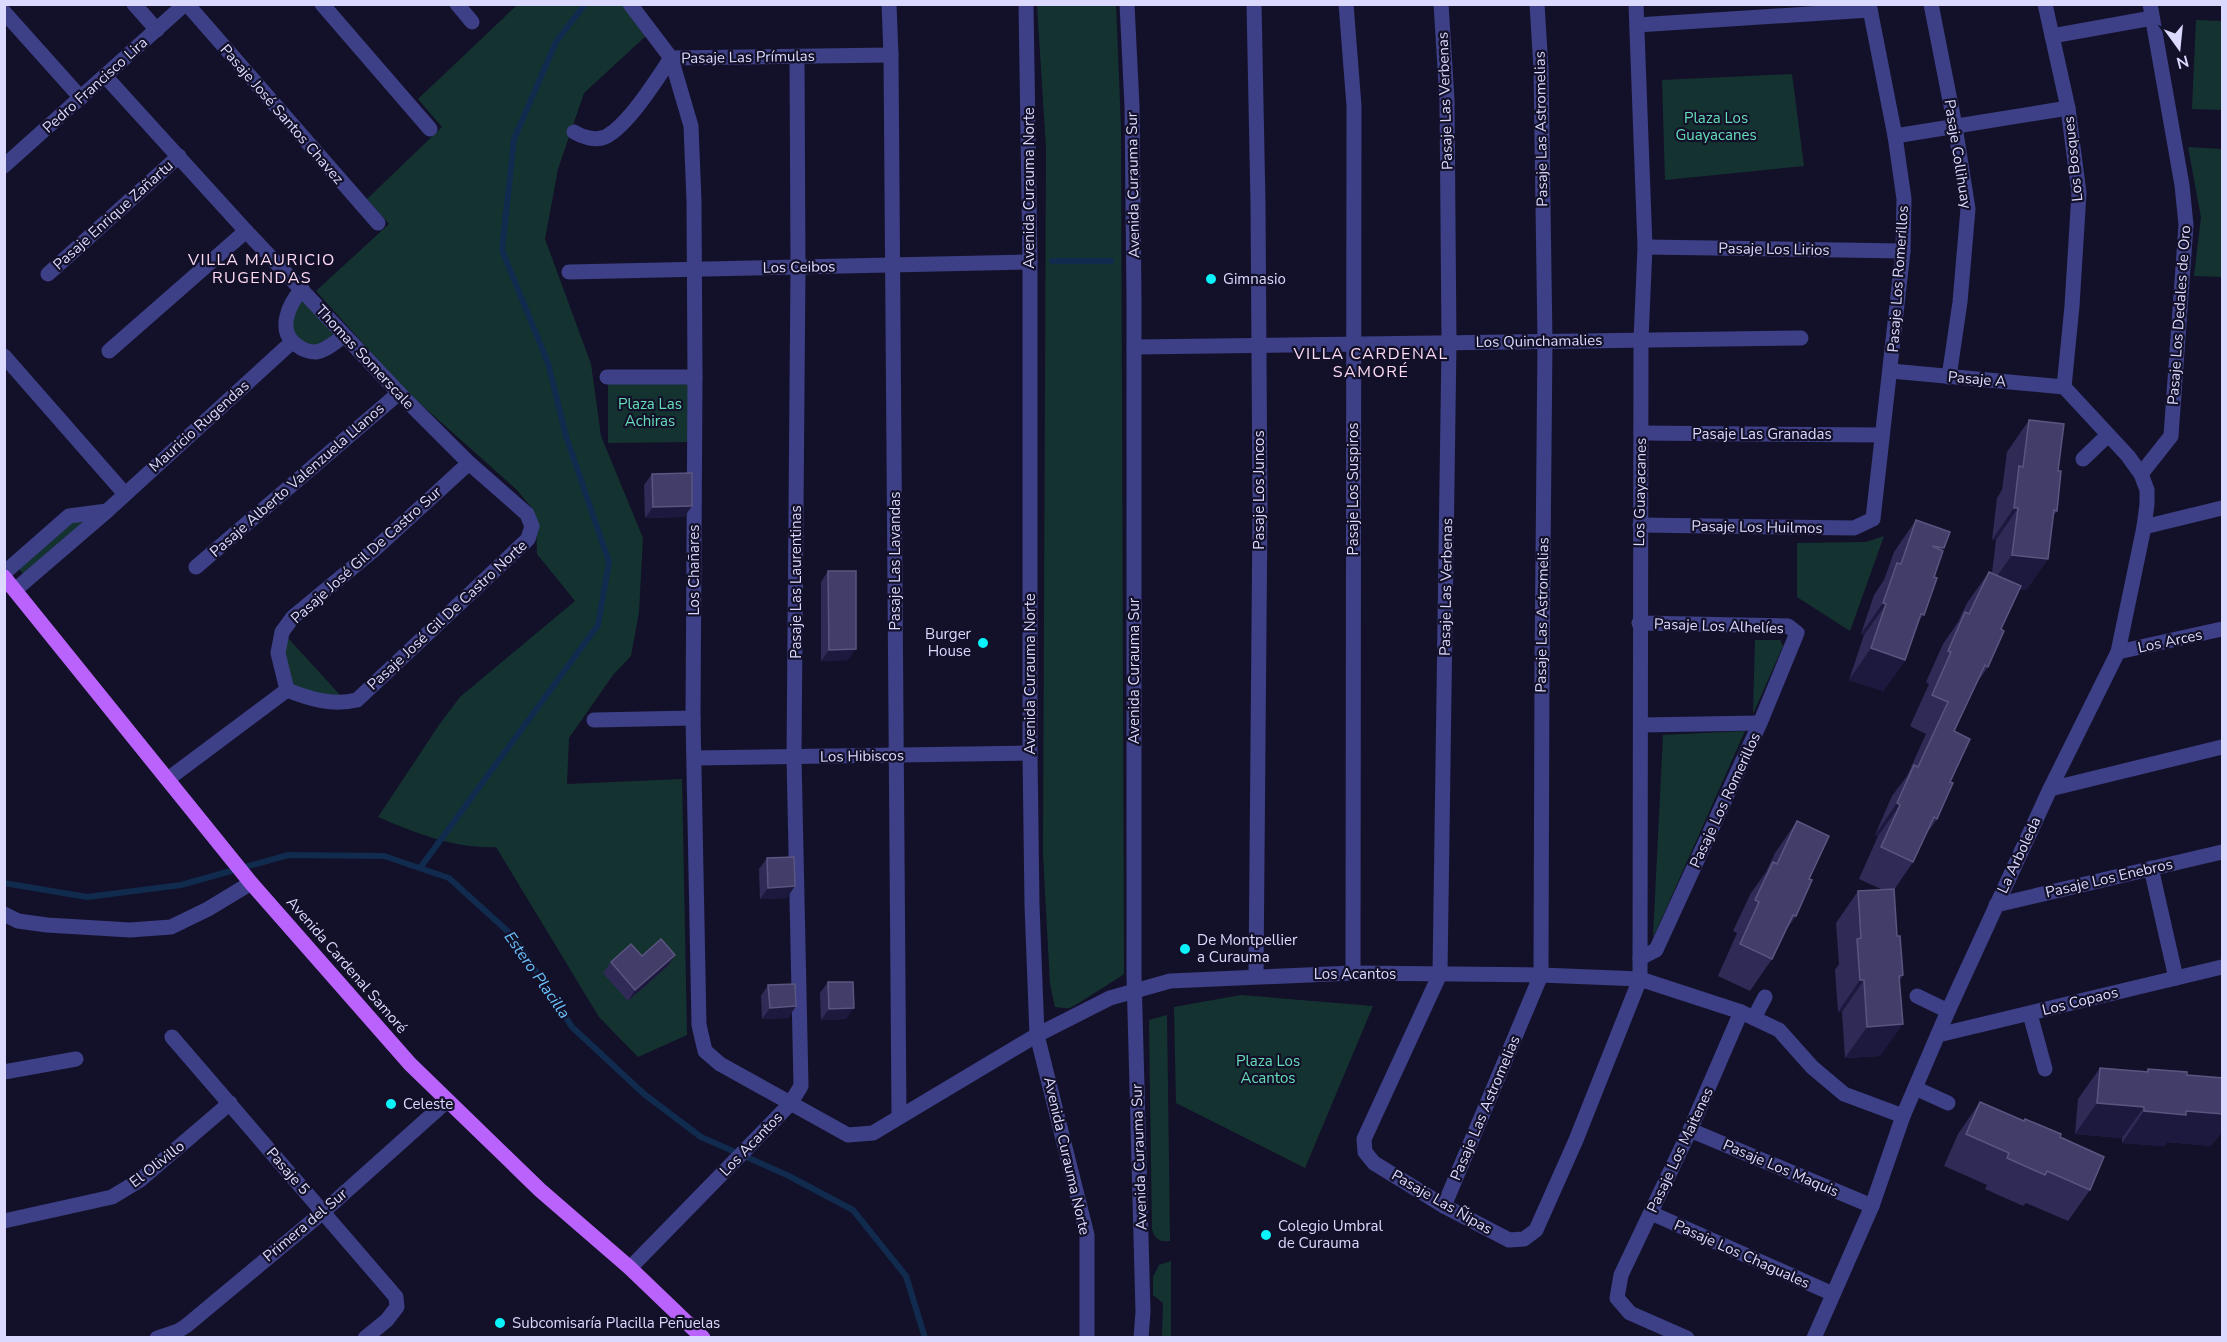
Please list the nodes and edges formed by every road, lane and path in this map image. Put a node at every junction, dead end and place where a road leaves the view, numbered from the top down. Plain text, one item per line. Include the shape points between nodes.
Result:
1 (134, 4) edge
2 (186, 4) edge
3 (322, 4) edge
4 (457, 4) edge
5 (630, 4) edge
6 (889, 4) edge
7 (1026, 4) edge
8 (1127, 4) edge
9 (1254, 4) edge
10 (1346, 4) edge
11 (1441, 4) edge
12 (1537, 4) edge
13 (1636, 4) edge
14 (1931, 4) edge
15 (2045, 4) edge
16 (1869, 7) edge
17 (2151, 11) edge
18 (4, 12) edge
19 (472, 21) dead end
20 (1637, 25) junction
21 (157, 30) junction
22 (2052, 36) junction
23 (891, 55) junction
24 (797, 56) junction
25 (671, 58) junction
26 (105, 76) junction
27 (81, 98) junction
28 (2068, 108) junction
29 (1955, 126) junction
30 (430, 129) dead end
31 (574, 132) dead end
32 (1894, 135) junction
33 (179, 156) junction
34 (5, 166) edge
35 (378, 223) dead end
36 (246, 231) junction
37 (1645, 247) junction
38 (1903, 250) junction
39 (1030, 262) junction
40 (892, 265) junction
41 (798, 267) junction
42 (694, 270) junction
43 (569, 272) dead end
44 (48, 274) dead end
45 (302, 289) junction
46 (344, 336) junction
47 (1801, 338) dead end
48 (1641, 340) junction
49 (1545, 341) junction
50 (292, 342) junction
51 (1449, 343) junction
52 (1353, 344) junction
53 (1258, 346) junction
54 (1134, 347) junction
55 (109, 351) dead end
56 (4, 356) edge
57 (1891, 371) junction
58 (695, 376) junction
59 (607, 377) dead end
60 (1949, 377) junction
61 (2064, 387) junction
62 (399, 393) junction
63 (1641, 433) junction
64 (1882, 435) junction
65 (2108, 435) junction
66 (2083, 459) dead end
67 (469, 463) junction
68 (2141, 474) junction
69 (125, 494) junction
70 (2223, 508) edge
71 (107, 511) junction
72 (1873, 519) joint
73 (1640, 525) junction
74 (532, 526) joint
75 (2144, 528) junction
76 (196, 567) dead end
77 (4, 575) edge
78 (15, 591) junction
79 (1639, 623) junction
80 (2223, 629) edge
81 (1797, 633) joint
82 (2118, 652) junction
83 (287, 690) junction
84 (693, 718) junction
85 (594, 720) dead end
86 (1760, 723) junction
87 (1641, 725) junction
88 (2223, 747) edge
89 (1030, 753) junction
90 (896, 755) junction
91 (794, 757) junction
92 (695, 758) junction
93 (168, 779) junction
94 (2050, 789) junction
95 (2223, 852) edge
96 (2151, 868) junction
97 (251, 883) junction
98 (1996, 905) junction
99 (4, 914) edge
100 (1640, 958) junction
101 (2223, 967) edge
102 (1353, 973) junction
103 (1440, 974) junction
104 (1541, 975) junction
105 (1256, 976) junction
106 (2176, 978) junction
107 (1640, 980) junction
108 (1135, 991) junction
109 (1917, 996) dead end
110 (1765, 997) dead end
111 (1948, 1011) junction
112 (2030, 1014) junction
113 (1748, 1015) junction
114 (1037, 1035) junction
115 (1938, 1035) junction
116 (172, 1037) dead end
117 (76, 1059) dead end
118 (2045, 1069) dead end
119 (4, 1072) edge
120 (1915, 1088) junction
121 (446, 1101) junction
122 (230, 1103) junction
123 (1948, 1103) dead end
124 (790, 1104) junction
125 (1903, 1116) junction
126 (899, 1117) junction
127 (1690, 1130) junction
128 (1365, 1152) joint
129 (1444, 1206) junction
130 (1872, 1206) junction
131 (323, 1212) junction
132 (1651, 1213) junction
133 (4, 1221) edge
134 (630, 1268) junction
135 (1833, 1294) junction
136 (180, 1334) edge
137 (158, 1338) edge
138 (365, 1338) edge
139 (703, 1338) edge
140 (1087, 1338) edge
141 (1141, 1338) edge
142 (1687, 1338) edge
143 (1814, 1338) edge

1 - 21 street
2 - 21 street, Pedro Francisco Lira
2 - 35 street, Pasaje José Santos Chavez
3 - 30 street
4 - 19 street
5 - 25 street, Los Chañares
6 - 23 street, Pasaje Las Lavandas
7 - 39 street, Avenida Curauma Norte
8 - 54 street, Avenida Curauma Sur
9 - 53 street, Pasaje Los Juncos
10 - 52 street, Pasaje Los Suspiros via 1354,105
11 - 51 street, Pasaje Las Verbenas via 1448,100
12 - 49 street, Pasaje Las Astromelias
13 - 20 street, Los Guayacanes
14 - 29 street, Pasaje Collihuay
15 - 22 street, Los Bosques
16 - 20 street
16 - 32 street, Pasaje Los Romerillos
17 - 22 street
17 - 68 street, Pasaje Los Dedales de Oro via 2186,225 2171,436
18 - 27 street
20 - 37 street, Los Guayacanes
21 - 26 street, Pedro Francisco Lira
22 - 28 street, Los Bosques
23 - 24 street, Pasaje Las Prímulas
23 - 40 street, Pasaje Las Lavandas
24 - 25 street, Pasaje Las Prímulas
24 - 41 street, Pasaje Las Laurentinas
25 - 31 street, Pasaje Las Prímulas via 618,127 603,138 584,138
25 - 42 street, Los Chañares via 691,126
26 - 27 street, Pedro Francisco Lira
26 - 33 street, Thomas Somerscale
27 - 34 street, Pedro Francisco Lira
28 - 29 street
28 - 61 street, Los Bosques via 2079,193
29 - 32 street
29 - 60 street, Pasaje Collihuay via 1968,209
32 - 38 street, Pasaje Los Romerillos via 1904,199
33 - 36 street, Thomas Somerscale
33 - 44 street, Pasaje Enrique Zañartu
36 - 45 street, Thomas Somerscale
36 - 55 street
37 - 38 street, Pasaje Los Lirios
37 - 48 street, Los Guayacanes
38 - 57 street, Pasaje Los Romerillos
39 - 40 street, Los Ceibos
39 - 89 street, Avenida Curauma Norte
40 - 41 street, Los Ceibos
40 - 90 street, Pasaje Las Lavandas
41 - 42 street, Los Ceibos
41 - 91 street, Pasaje Las Laurentinas
42 - 43 street, Los Ceibos
42 - 58 street, Los Chañares
45 - 46 street, Thomas Somerscale
45 - 50 street via 291,301 287,315 286,330
46 - 50 street via 314,352
46 - 62 street, Thomas Somerscale
47 - 48 street, Los Quinchamalies
48 - 49 street, Los Quinchamalies
48 - 63 street, Los Guayacanes
49 - 51 street, Los Quinchamalies
49 - 104 street, Pasaje Las Astromelias
50 - 69 street, Mauricio Rugendas
51 - 52 street, Los Quinchamalies
51 - 103 street, Pasaje Las Verbenas
52 - 53 street, Los Quinchamalies
52 - 102 street, Pasaje Los Suspiros
53 - 54 street, Los Quinchamalies
53 - 105 street, Pasaje Los Juncos
54 - 108 street, Avenida Curauma Sur
56 - 69 street
57 - 60 street, Pasaje A
57 - 64 street, Pasaje Los Romerillos
58 - 59 street
58 - 84 street, Los Chañares
60 - 61 street, Pasaje A
61 - 65 street, La Arboleda
62 - 67 street, Thomas Somerscale
62 - 76 street, Pasaje Alberto Valenzuela Llanos
63 - 64 street, Pasaje Las Granadas
63 - 73 street, Los Guayacanes
64 - 72 street, Pasaje Los Romerillos
65 - 66 street
65 - 68 street, La Arboleda
67 - 74 street, Thomas Somerscale via 527,514
67 - 83 street, Pasaje José Gil De Castro Sur via 293,617 282,632 278,653
68 - 75 street, La Arboleda via 2147,497
69 - 71 street, Mauricio Rugendas
70 - 75 street
71 - 77 street via 69,516
71 - 78 street, Mauricio Rugendas
72 - 73 street, Pasaje Los Huilmos via 1854,528
73 - 79 street, Los Guayacanes
74 - 83 street, Pasaje José Gil De Castro Norte via 528,539 357,700 315,701
75 - 82 street, La Arboleda
77 - 78 main road, Avenida Cardenal Samoré
78 - 93 main road, Avenida Cardenal Samoré
79 - 81 street, Pasaje Los Alhelíes via 1788,626
79 - 87 street, Los Guayacanes
80 - 82 street, Los Arces
81 - 86 street, Pasaje Los Romerillos
82 - 94 street, La Arboleda
83 - 93 street
84 - 85 street
84 - 92 street, Los Chañares
86 - 87 street
86 - 100 street, Pasaje Los Romerillos via 1656,950
87 - 100 street, Los Guayacanes
88 - 94 street
89 - 90 street, Los Hibiscos
89 - 114 street, Avenida Curauma Norte
90 - 91 street, Los Hibiscos
90 - 126 street, Pasaje Las Lavandas
91 - 92 street, Los Hibiscos
91 - 124 street, Pasaje Las Laurentinas via 801,1086
92 - 124 street, Los Chañares via 699,1025 705,1051 720,1064
93 - 97 main road, Avenida Cardenal Samoré
94 - 98 street, La Arboleda
95 - 96 street, Pasaje Los Enebros
96 - 98 street, Pasaje Los Enebros
96 - 106 street
97 - 99 street via 171,927 130,930 47,925 18,921
97 - 121 main road, Avenida Cardenal Samoré
98 - 111 street, La Arboleda
100 - 107 street, Los Guayacanes
101 - 106 street, Los Copaos
102 - 103 street, Los Acantos
102 - 105 street, Los Acantos
103 - 104 street, Los Acantos
103 - 128 street, Pasaje Las Verbenas via 1364,1139
104 - 107 street, Los Acantos
104 - 129 street, Pasaje Las Astromelias
105 - 108 street, Los Acantos via 1170,981
106 - 112 street, Los Copaos
107 - 113 street, Los Acantos
107 - 129 street, Pasaje Las Ñipas via 1536,1230 1524,1239 1509,1240
108 - 114 street, Los Acantos via 1110,998
108 - 141 street, Avenida Curauma Sur
109 - 111 street
110 - 113 street, Pasaje Los Maitenes
111 - 115 street, La Arboleda
112 - 115 street, Los Copaos
112 - 118 street
113 - 125 street, Los Acantos via 1779,1030 1812,1067 1844,1094
113 - 127 street, Pasaje Los Maitenes
114 - 126 street, Los Acantos
114 - 140 street, Avenida Curauma Norte via 1087,1234
115 - 120 street, La Arboleda
116 - 122 street, Pasaje 5
117 - 119 street
120 - 123 street
120 - 125 street, La Arboleda
121 - 131 street, Primera del Sur
121 - 134 main road, Avenida Cardenal Samoré
122 - 131 street, Pasaje 5
122 - 133 street, El Olivillo via 140,1180 112,1197
124 - 126 street, Los Acantos via 848,1135 873,1132
124 - 134 street, Los Acantos
125 - 130 street, La Arboleda
127 - 130 street, Pasaje Los Maquis
127 - 132 street, Pasaje Los Maitenes
128 - 129 street, Pasaje Las Ñipas via 1374,1163
130 - 135 street, La Arboleda
131 - 136 street, Primera del Sur
131 - 138 street, Pasaje 5 via 396,1297 397,1307
132 - 135 street, Pasaje Los Chaguales
132 - 142 street, Pasaje Los Maitenes via 1621,1275 1617,1298 1630,1313
134 - 139 main road, Avenida Cardenal Samoré
135 - 143 street, La Arboleda
136 - 137 street, Primera del Sur

